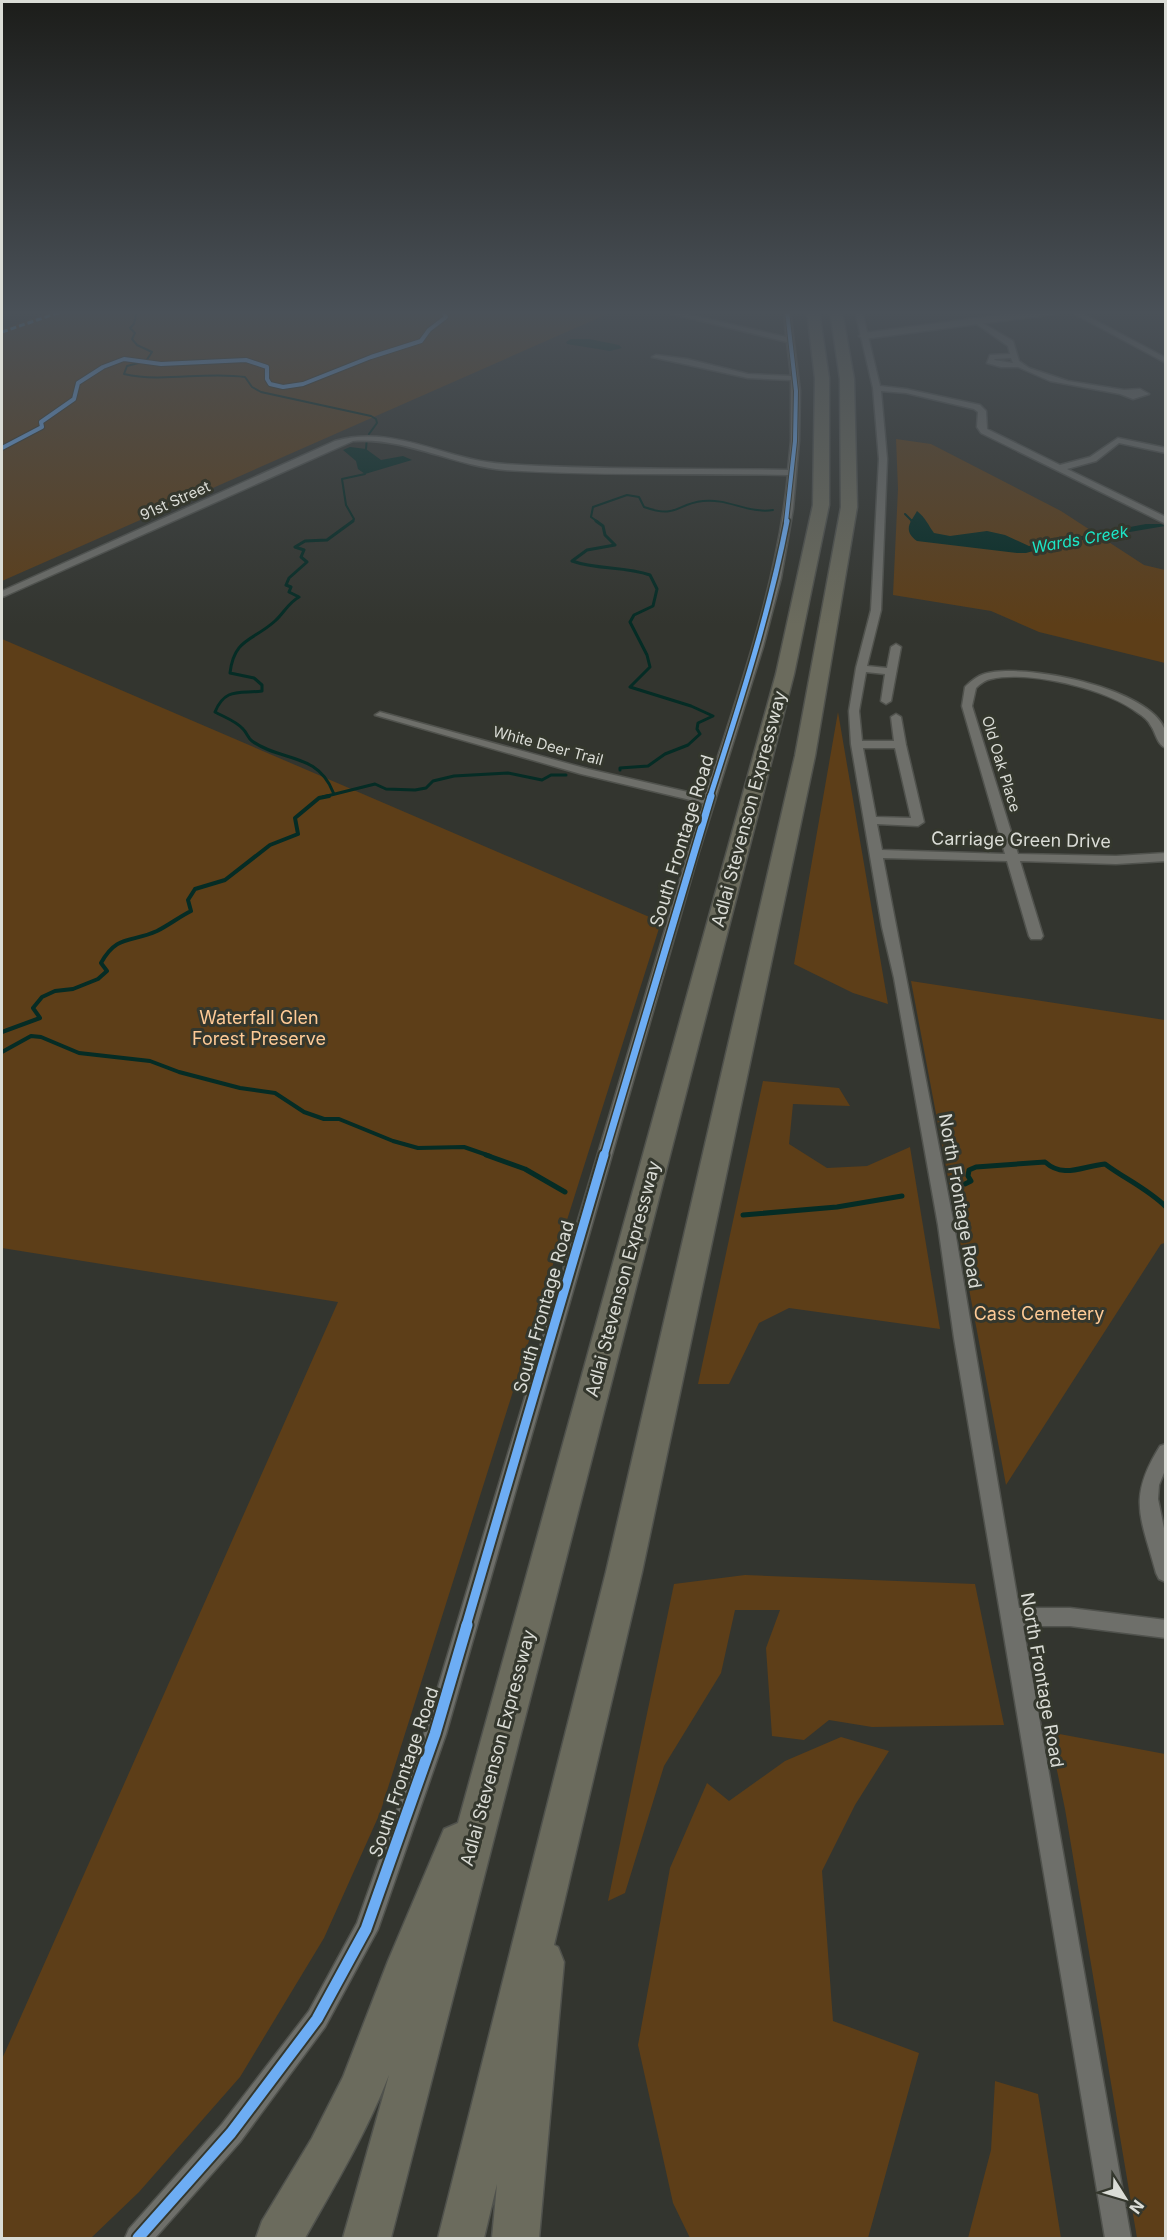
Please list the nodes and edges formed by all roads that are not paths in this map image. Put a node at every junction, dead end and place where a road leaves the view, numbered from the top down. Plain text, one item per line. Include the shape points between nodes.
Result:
1 (795, 416) edge
2 (822, 416) edge
3 (848, 416) edge
4 (879, 416) edge
5 (982, 416) edge
6 (1166, 451) edge
7 (1060, 468) junction
8 (792, 473) junction
9 (1166, 521) edge
10 (2, 594) edge
11 (896, 647) dead end
12 (861, 668) junction
13 (891, 672) junction
14 (886, 701) dead end
15 (380, 715) dead end
16 (896, 717) dead end
17 (857, 744) junction
18 (1166, 745) edge
19 (900, 746) junction
20 (709, 801) junction
21 (870, 820) junction
22 (876, 854) junction
23 (1166, 857) edge
24 (1013, 858) junction
25 (1036, 936) dead end
26 (1166, 1451) edge
27 (1166, 1573) edge
28 (1012, 1617) junction
29 (1166, 1629) edge
30 (499, 1745) junction
31 (551, 1873) junction
32 (138, 2238) edge
33 (279, 2238) edge
34 (367, 2238) edge
35 (461, 2238) edge
36 (515, 2238) edge
37 (1118, 2238) edge

1 - 8 street, South Frontage Road
2 - 30 highway, Adlai Stevenson Expressway via 821,505 785,674
3 - 31 highway, Adlai Stevenson Expressway via 849,507 807,745 626,1561
4 - 12 street, North Frontage Road via 883,459 876,610
5 - 7 street via 984,431
6 - 7 street via 1118,440 1093,459
7 - 9 street
8 - 10 street, 91st Street via 504,466 362,436 338,443
8 - 20 street, South Frontage Road via 776,578
11 - 13 street
12 - 13 street
12 - 17 street, North Frontage Road via 855,711
13 - 14 street
15 - 20 street, White Deer Trail via 585,772
16 - 19 street
17 - 19 street
17 - 21 street, North Frontage Road
18 - 24 street, Old Oak Place via 1153,719 1114,696 1038,675 1006,672 983,678 968,688 967,706
19 - 21 street via 918,822
20 - 32 street, South Frontage Road via 435,1734 366,1929 317,2019 231,2133
21 - 22 street, North Frontage Road
22 - 24 street, Carriage Green Drive
22 - 28 street, North Frontage Road via 946,1225
23 - 24 street, Carriage Green Drive
24 - 25 street, Old Oak Place
26 - 27 street via 1154,1472 1149,1496
28 - 29 street via 1070,1617
28 - 37 street, North Frontage Road
30 - 33 highway via 409,1961 361,2089
30 - 34 highway, Adlai Stevenson Expressway
31 - 35 highway, Adlai Stevenson Expressway
31 - 36 highway

